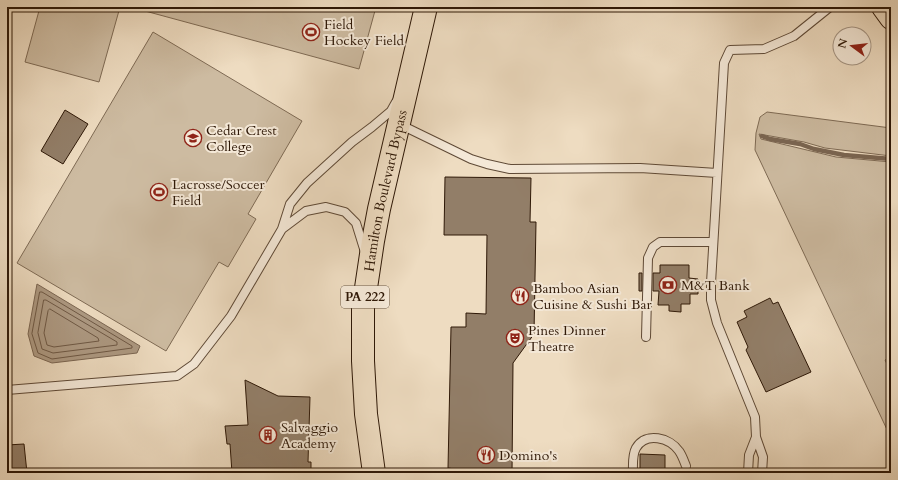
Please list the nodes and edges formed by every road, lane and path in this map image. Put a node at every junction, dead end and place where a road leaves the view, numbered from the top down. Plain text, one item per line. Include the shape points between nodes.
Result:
1 (426, 7) edge
2 (830, 7) edge
3 (883, 7) edge
4 (891, 18) edge
5 (410, 79) junction
6 (399, 124) junction
7 (716, 173) junction
8 (282, 229) junction
9 (713, 242) junction
10 (370, 266) junction
11 (646, 337) dead end
12 (7, 390) edge
13 (756, 437) junction
14 (686, 466) dead end
15 (374, 473) edge
16 (633, 473) edge
17 (747, 473) edge
18 (763, 473) edge

1 - 5 main road, Hamilton Boulevard Bypass / PA 222
2 - 7 lane via 794,36 764,49 730,50 724,63
3 - 4 main road
5 - 6 main road, Hamilton Boulevard Bypass / PA 222
5 - 8 lane via 391,111 307,183 290,204
6 - 7 lane via 471,159 510,169 640,168
6 - 10 main road, Hamilton Boulevard Bypass / PA 222 via 378,215
7 - 9 lane
8 - 10 lane via 306,211 326,207 345,212 356,223
8 - 12 lane via 231,316 194,364 177,376
9 - 11 lane via 660,242 652,247 648,258
9 - 13 lane via 711,300 720,334 754,417
10 - 15 main road, Hamilton Boulevard Bypass / PA 222 via 363,308 363,361 366,414
13 - 17 lane via 749,455
13 - 18 lane via 763,457
14 - 16 lane via 679,450 668,441 656,437 643,440 636,448

